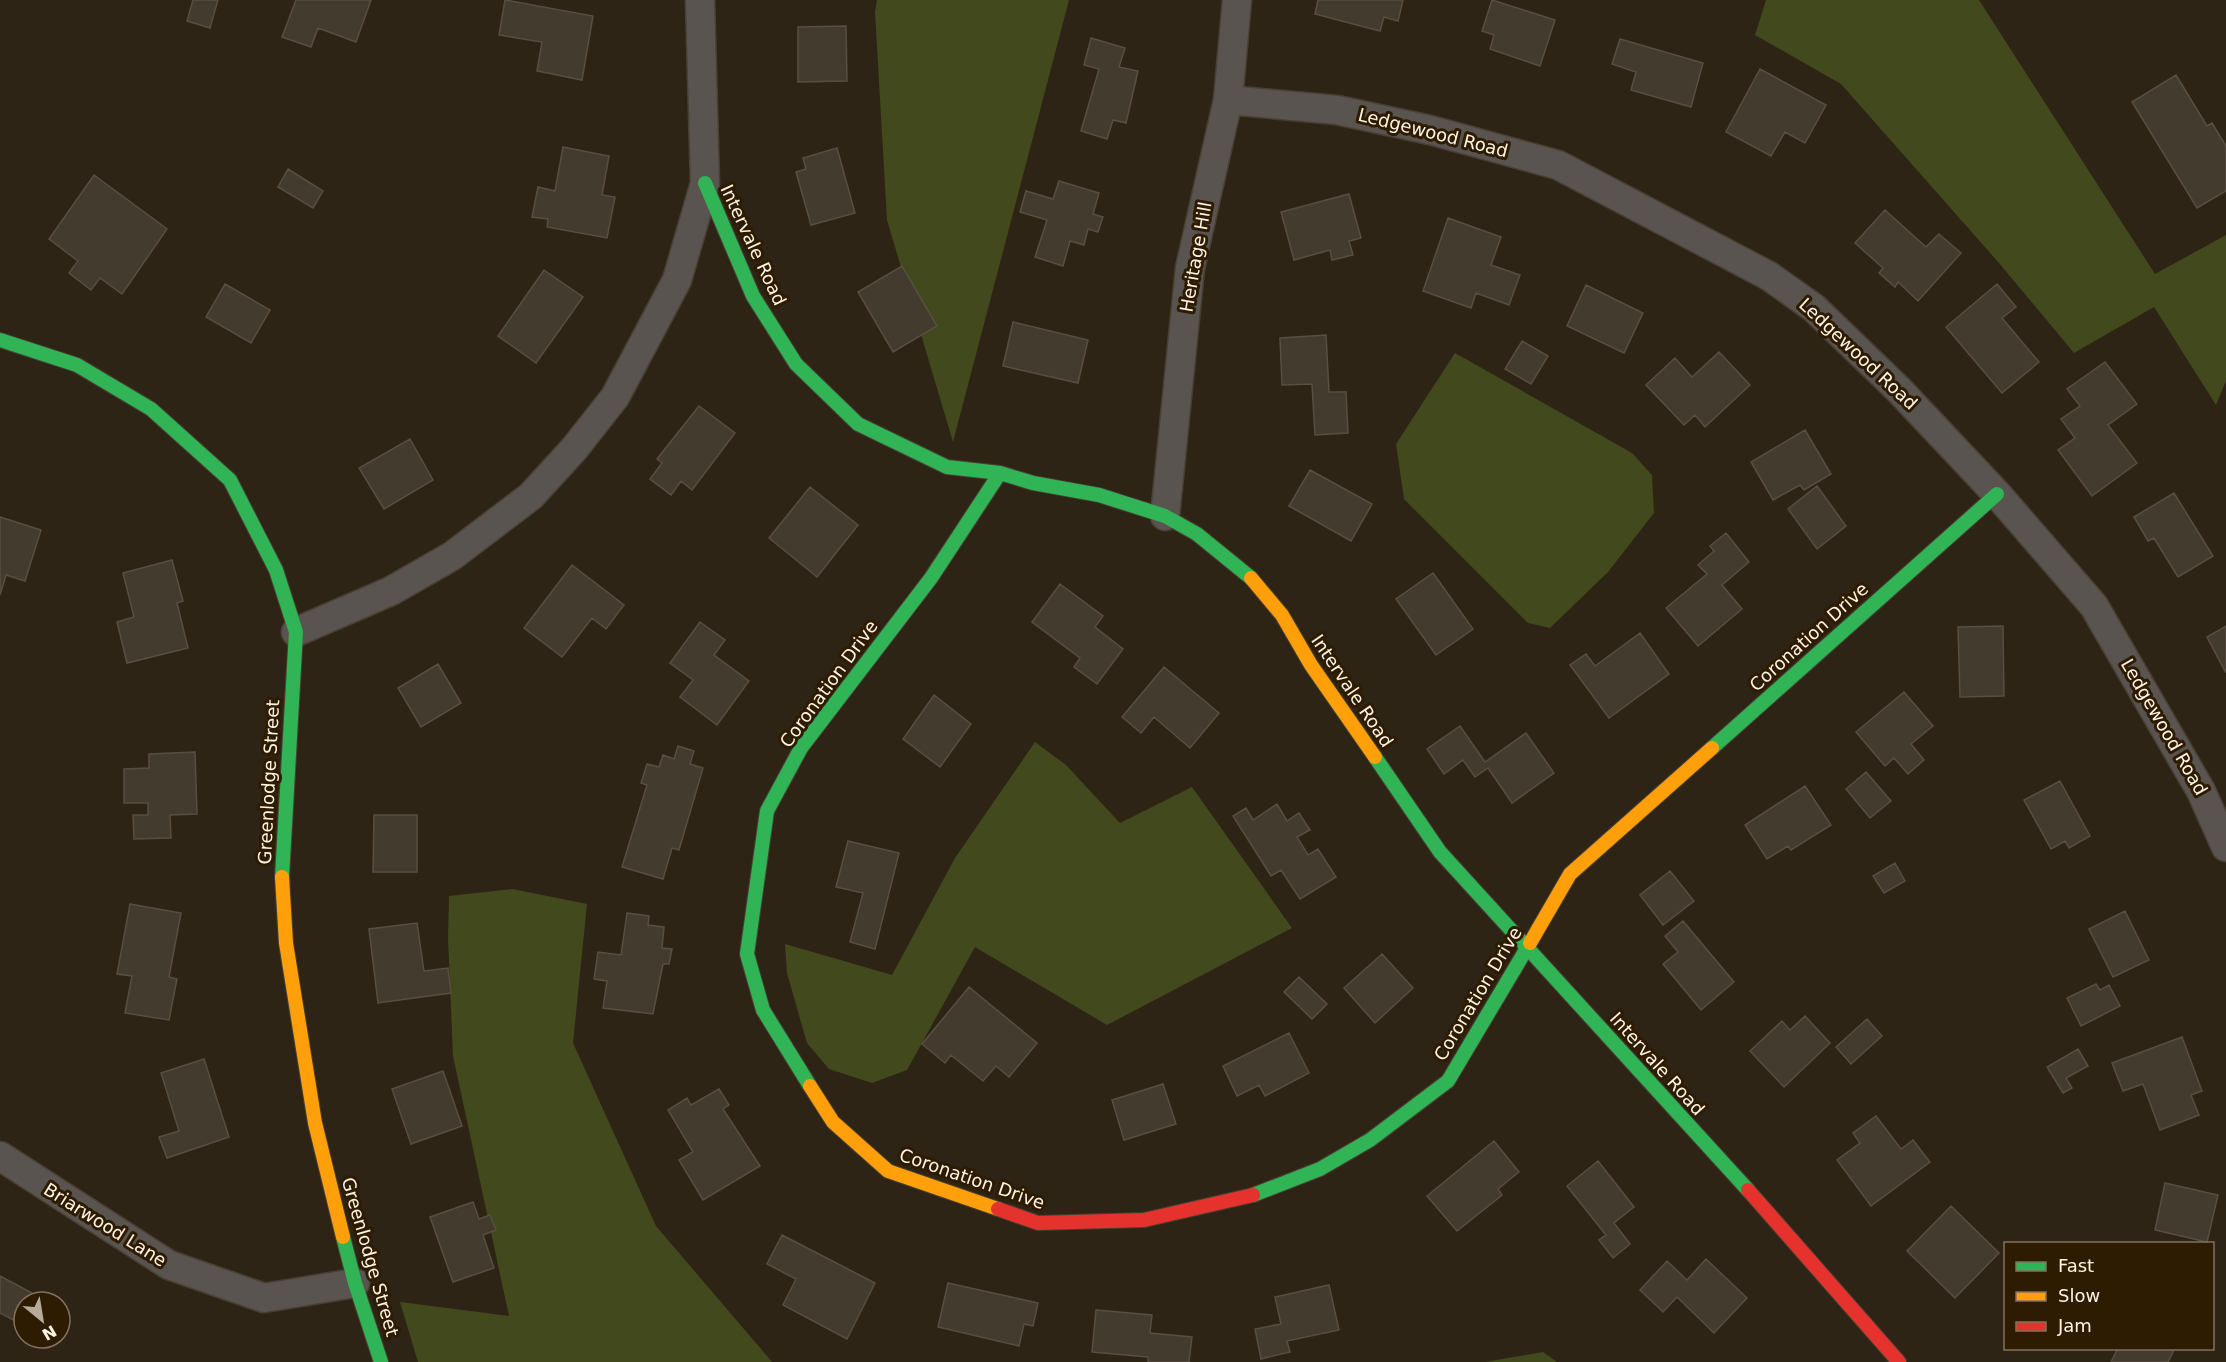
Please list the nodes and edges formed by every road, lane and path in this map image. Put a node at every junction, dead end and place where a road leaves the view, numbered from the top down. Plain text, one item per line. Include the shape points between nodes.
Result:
1 (700, 0) edge
2 (1236, 0) edge
3 (1228, 100) junction
4 (705, 183) junction
5 (0, 340) edge
6 (1000, 473) junction
7 (1997, 494) junction
8 (1165, 516) junction
9 (296, 632) junction
10 (2226, 847) edge
11 (1527, 948) junction
12 (0, 1156) edge
13 (355, 1283) junction
14 (381, 1362) edge
15 (1899, 1362) edge

1 - 4 street
2 - 3 street, Heritage Hill
3 - 7 street, Ledgewood Road via 1337,110 1430,130 1558,165 1768,276 1814,308 1899,390
3 - 8 street, Heritage Hill via 1190,268
4 - 6 street, Intervale Road via 753,296 796,364 858,424 947,467
4 - 9 street via 677,280 615,396 574,449 531,496 452,556 391,591
5 - 9 street, Greenlodge Street via 77,365 151,409 230,480 276,570
6 - 8 street, Intervale Road via 1099,495
6 - 11 street, Coronation Drive via 931,578 801,748 767,811 747,954 763,1010 833,1122 888,1171 1038,1223 1144,1220 1245,1198 1320,1169 1370,1140 1448,1081
7 - 10 street, Ledgewood Road via 2094,606 2201,791
7 - 11 street, Coronation Drive via 1570,874
8 - 11 street, Intervale Road via 1197,534 1249,576 1282,615 1311,665 1440,852
9 - 13 street, Greenlodge Street via 282,880 286,943 315,1123
11 - 15 street, Intervale Road via 1810,1257
12 - 13 street, Briarwood Lane via 180,1269 264,1298
13 - 14 street, Greenlodge Street

